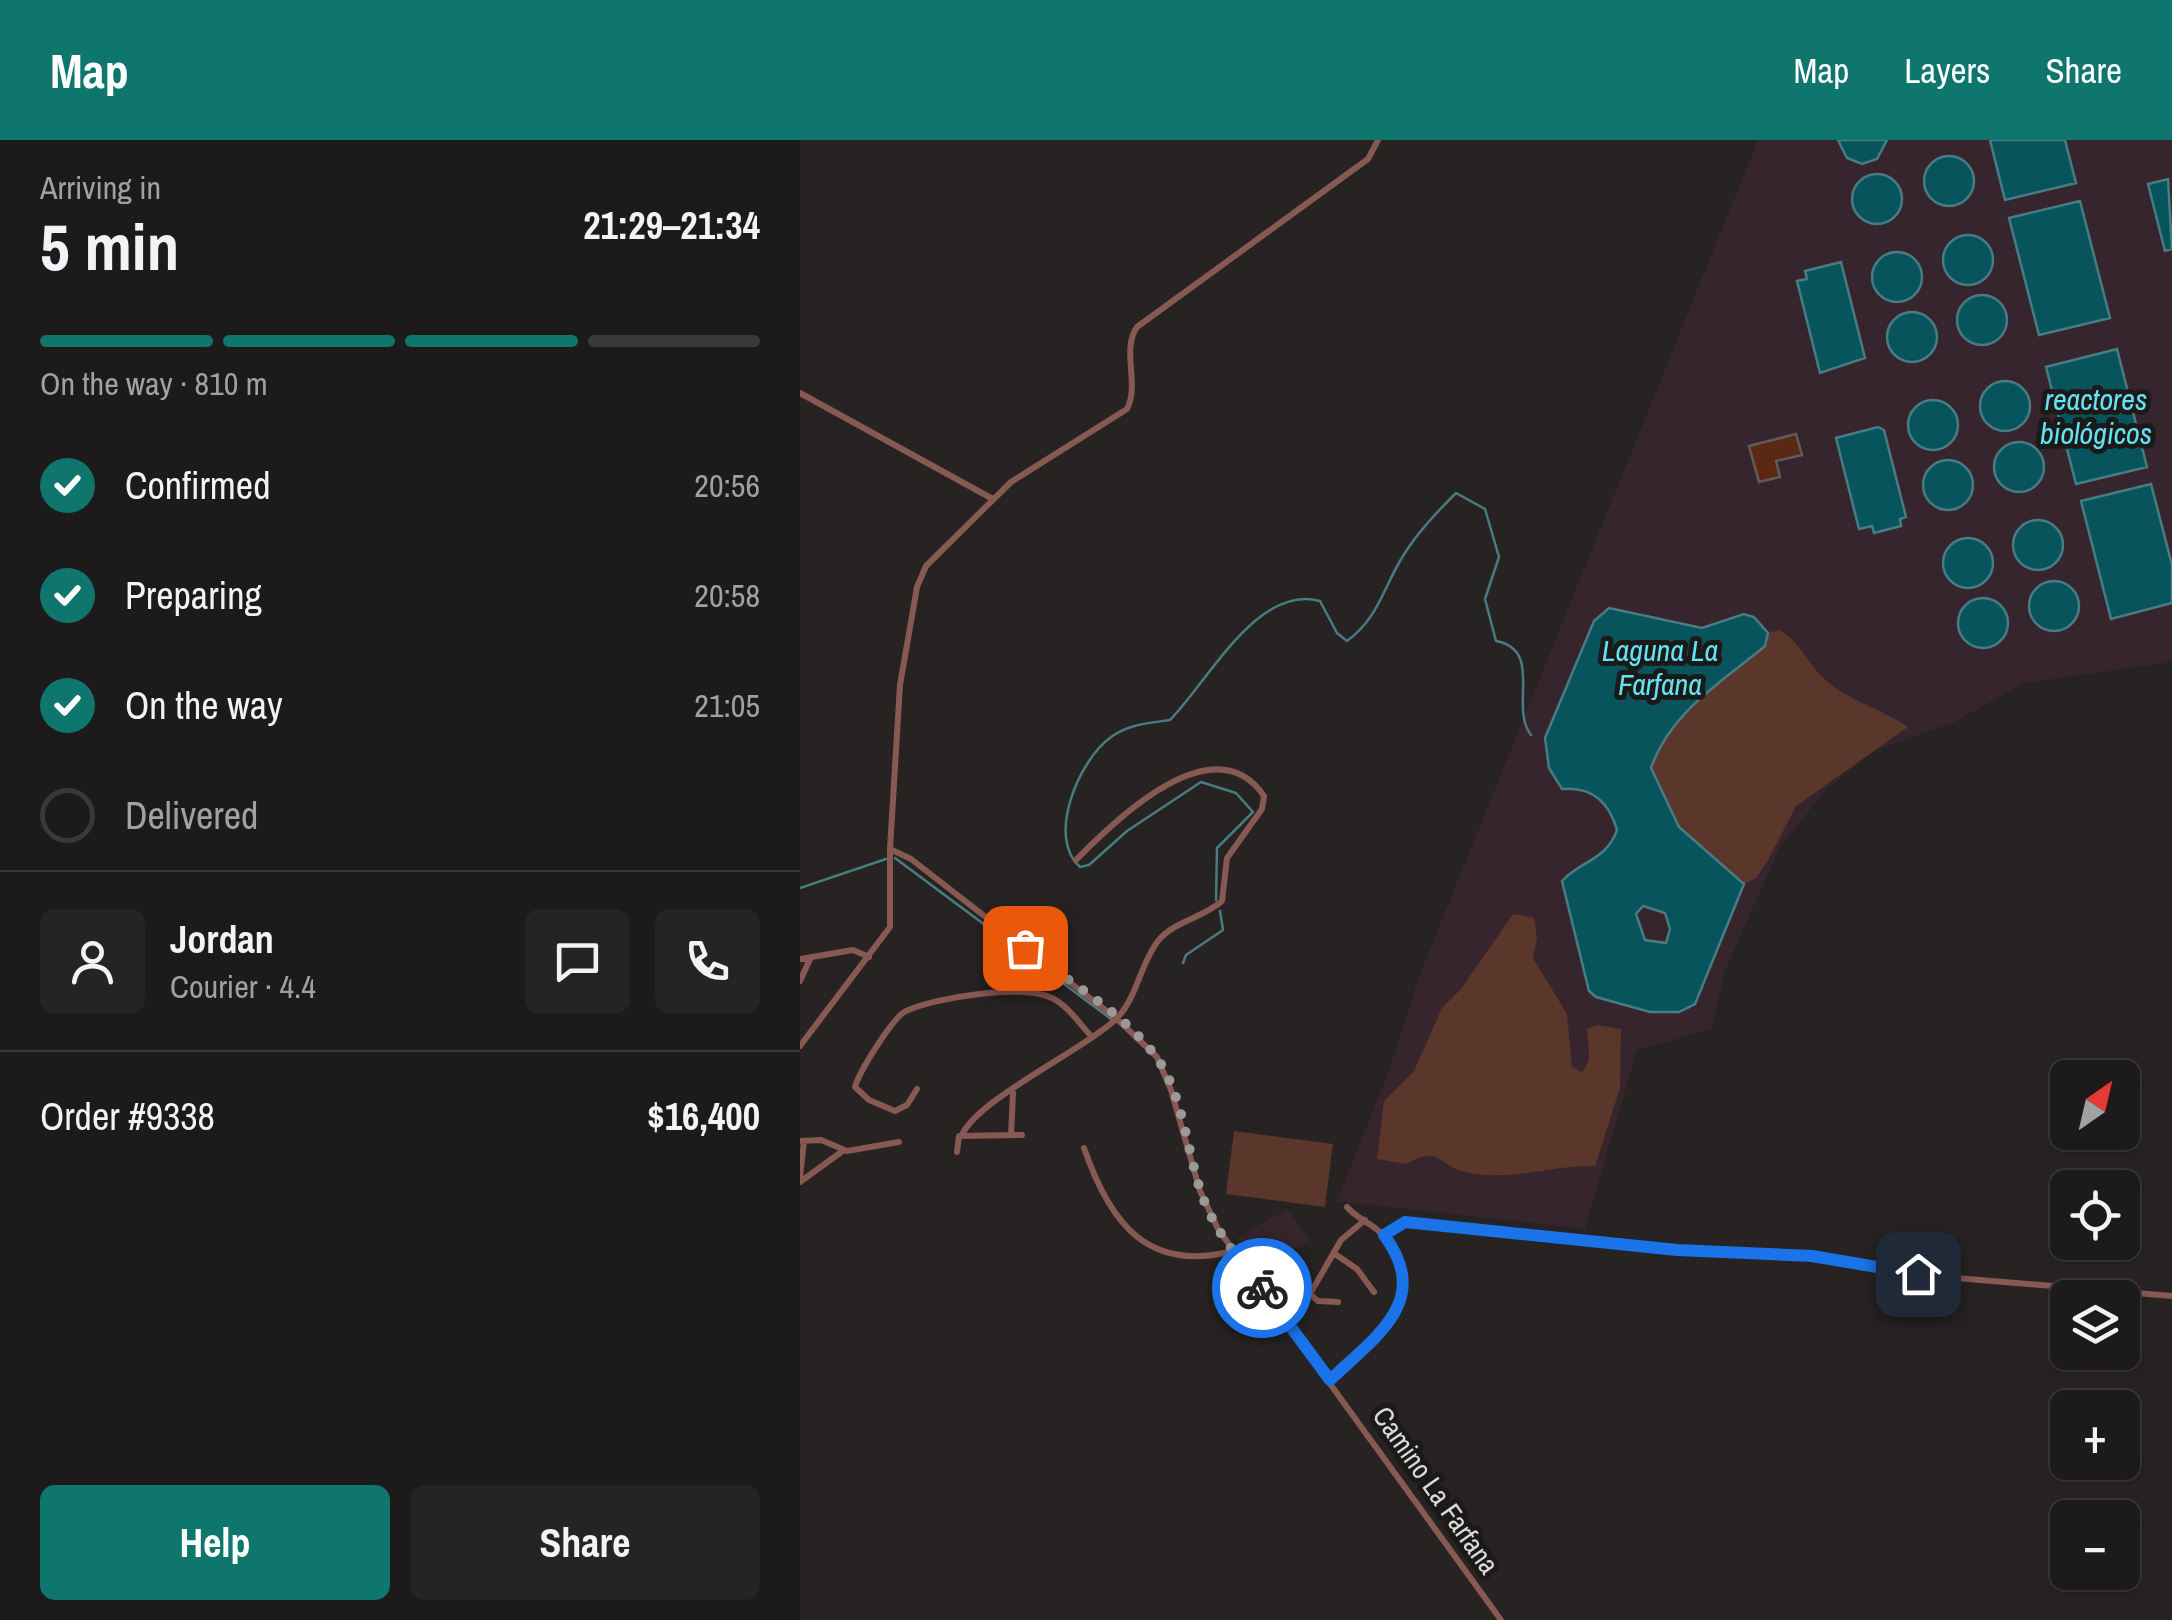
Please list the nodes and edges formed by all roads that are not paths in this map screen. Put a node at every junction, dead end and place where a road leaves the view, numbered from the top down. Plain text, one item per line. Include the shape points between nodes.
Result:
1 (1378, 140) edge
2 (800, 393) edge
3 (991, 498) junction
4 (890, 849) junction
5 (1076, 860) dead end
6 (811, 957) junction
7 (869, 957) junction
8 (800, 959) edge
9 (800, 981) edge
10 (1117, 1020) junction
11 (1091, 1036) junction
12 (801, 1041) edge
13 (917, 1089) dead end
14 (1012, 1091) junction
15 (1022, 1135) dead end
16 (962, 1136) junction
17 (1011, 1136) junction
18 (802, 1141) edge
19 (900, 1142) dead end
20 (1084, 1148) dead end
21 (844, 1150) junction
22 (957, 1152) dead end
23 (800, 1180) edge
24 (1347, 1207) dead end
25 (1364, 1220) junction
26 (1384, 1235) junction
27 (1233, 1252) junction
28 (1335, 1254) junction
29 (1374, 1292) dead end
30 (2172, 1296) edge
31 (1338, 1302) dead end
32 (1330, 1380) junction
33 (1501, 1620) edge

1 - 3 street via 1368,160 1134,330 1132,399 1124,412
2 - 3 street
3 - 4 street via 937,552 918,588 900,685
4 - 7 street via 891,922
4 - 10 street, Camino La Farfana via 911,858
5 - 10 street via 1115,820 1184,775 1226,772 1254,782 1264,796 1262,809 1226,858 1222,902 1157,942
6 - 7 street via 854,950
6 - 8 street
6 - 9 street
7 - 12 street
10 - 11 street
10 - 27 street, Camino La Farfana via 1162,1066 1205,1204
11 - 13 street via 1055,1000 1035,992 990,992 902,1013 855,1087 895,1111
11 - 14 street
14 - 16 street
14 - 17 street
15 - 17 street
16 - 17 street
16 - 22 street via 956,1138
18 - 21 street
18 - 23 street
19 - 21 street
20 - 27 street via 1107,1204 1149,1248 1179,1257
21 - 23 street
24 - 25 street
25 - 26 street
25 - 28 street
26 - 30 street via 1411,1222
26 - 32 street via 1403,1277 1404,1299
27 - 32 street, Camino La Farfana
28 - 29 street
28 - 31 street via 1310,1294
32 - 33 street, Camino La Farfana

